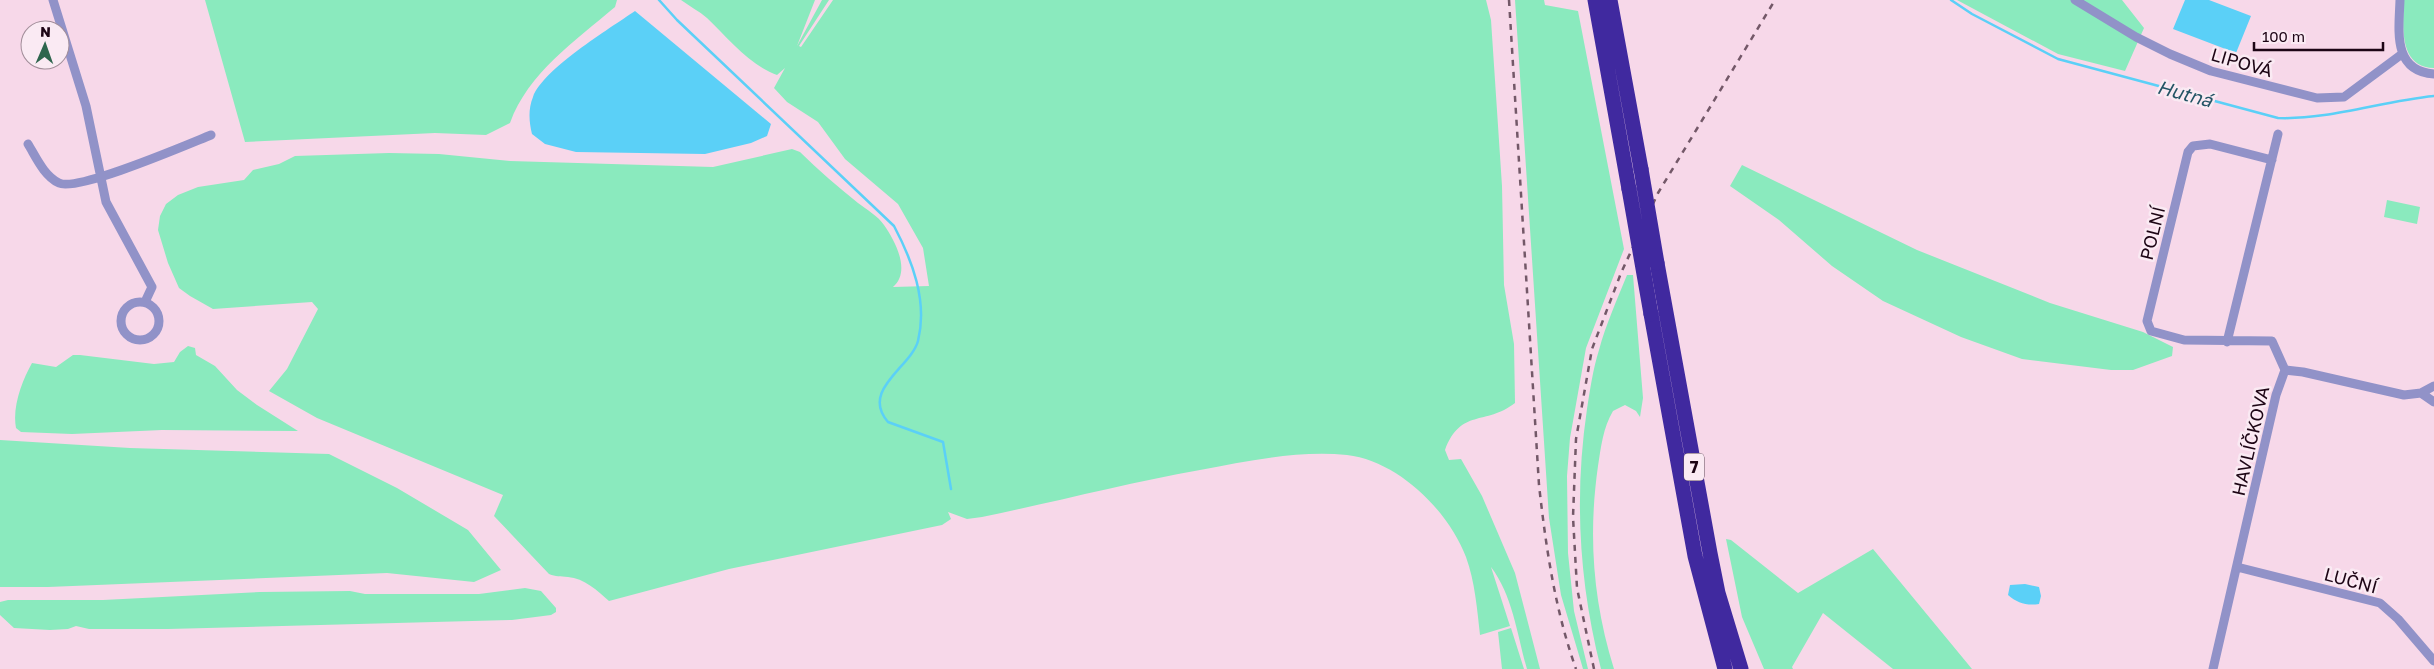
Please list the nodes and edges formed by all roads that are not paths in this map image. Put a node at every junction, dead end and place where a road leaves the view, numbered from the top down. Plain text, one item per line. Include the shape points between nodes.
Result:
1 (53, 0) edge
2 (1595, 0) edge
3 (1610, 0) edge
4 (2075, 0) edge
5 (2400, 0) edge
6 (2402, 54) junction
7 (2434, 74) edge
8 (2278, 134) dead end
9 (211, 136) dead end
10 (28, 144) dead end
11 (2272, 160) junction
12 (100, 177) junction
13 (145, 302) junction
14 (2227, 342) junction
15 (2285, 370) junction
16 (2434, 386) edge
17 (2420, 393) junction
18 (2434, 402) edge
19 (2237, 568) junction
20 (2434, 661) edge
21 (1725, 669) edge
22 (1741, 669) edge
23 (2213, 669) edge

1 - 12 street via 86,106
2 - 21 highway, 7, bridge via 1695,556
3 - 22 highway, 7, bridge via 1710,553
4 - 6 street, LIPOVÁ via 2136,37 2186,61 2211,71 2317,98 2344,97
5 - 6 street
6 - 7 street via 2419,70
8 - 11 street
9 - 12 street
10 - 12 street via 50,177 60,184 70,185
11 - 14 street
11 - 14 street, POLNÍ via 2210,144 2193,146 2188,152 2181,180 2148,327 2159,334 2184,340
12 - 13 street via 106,202 152,287
13 - 13 street via 158,314 158,328 147,339 132,339 122,328 122,313 132,303
14 - 15 street, POLNÍ via 2272,341
15 - 17 street, HAVLÍČKOVA via 2404,395
15 - 19 street, HAVLÍČKOVA via 2276,395
16 - 17 street, HAVLÍČKOVA
17 - 18 street
19 - 20 street, LUČNÍ via 2380,603
19 - 23 street, HAVLÍČKOVA

